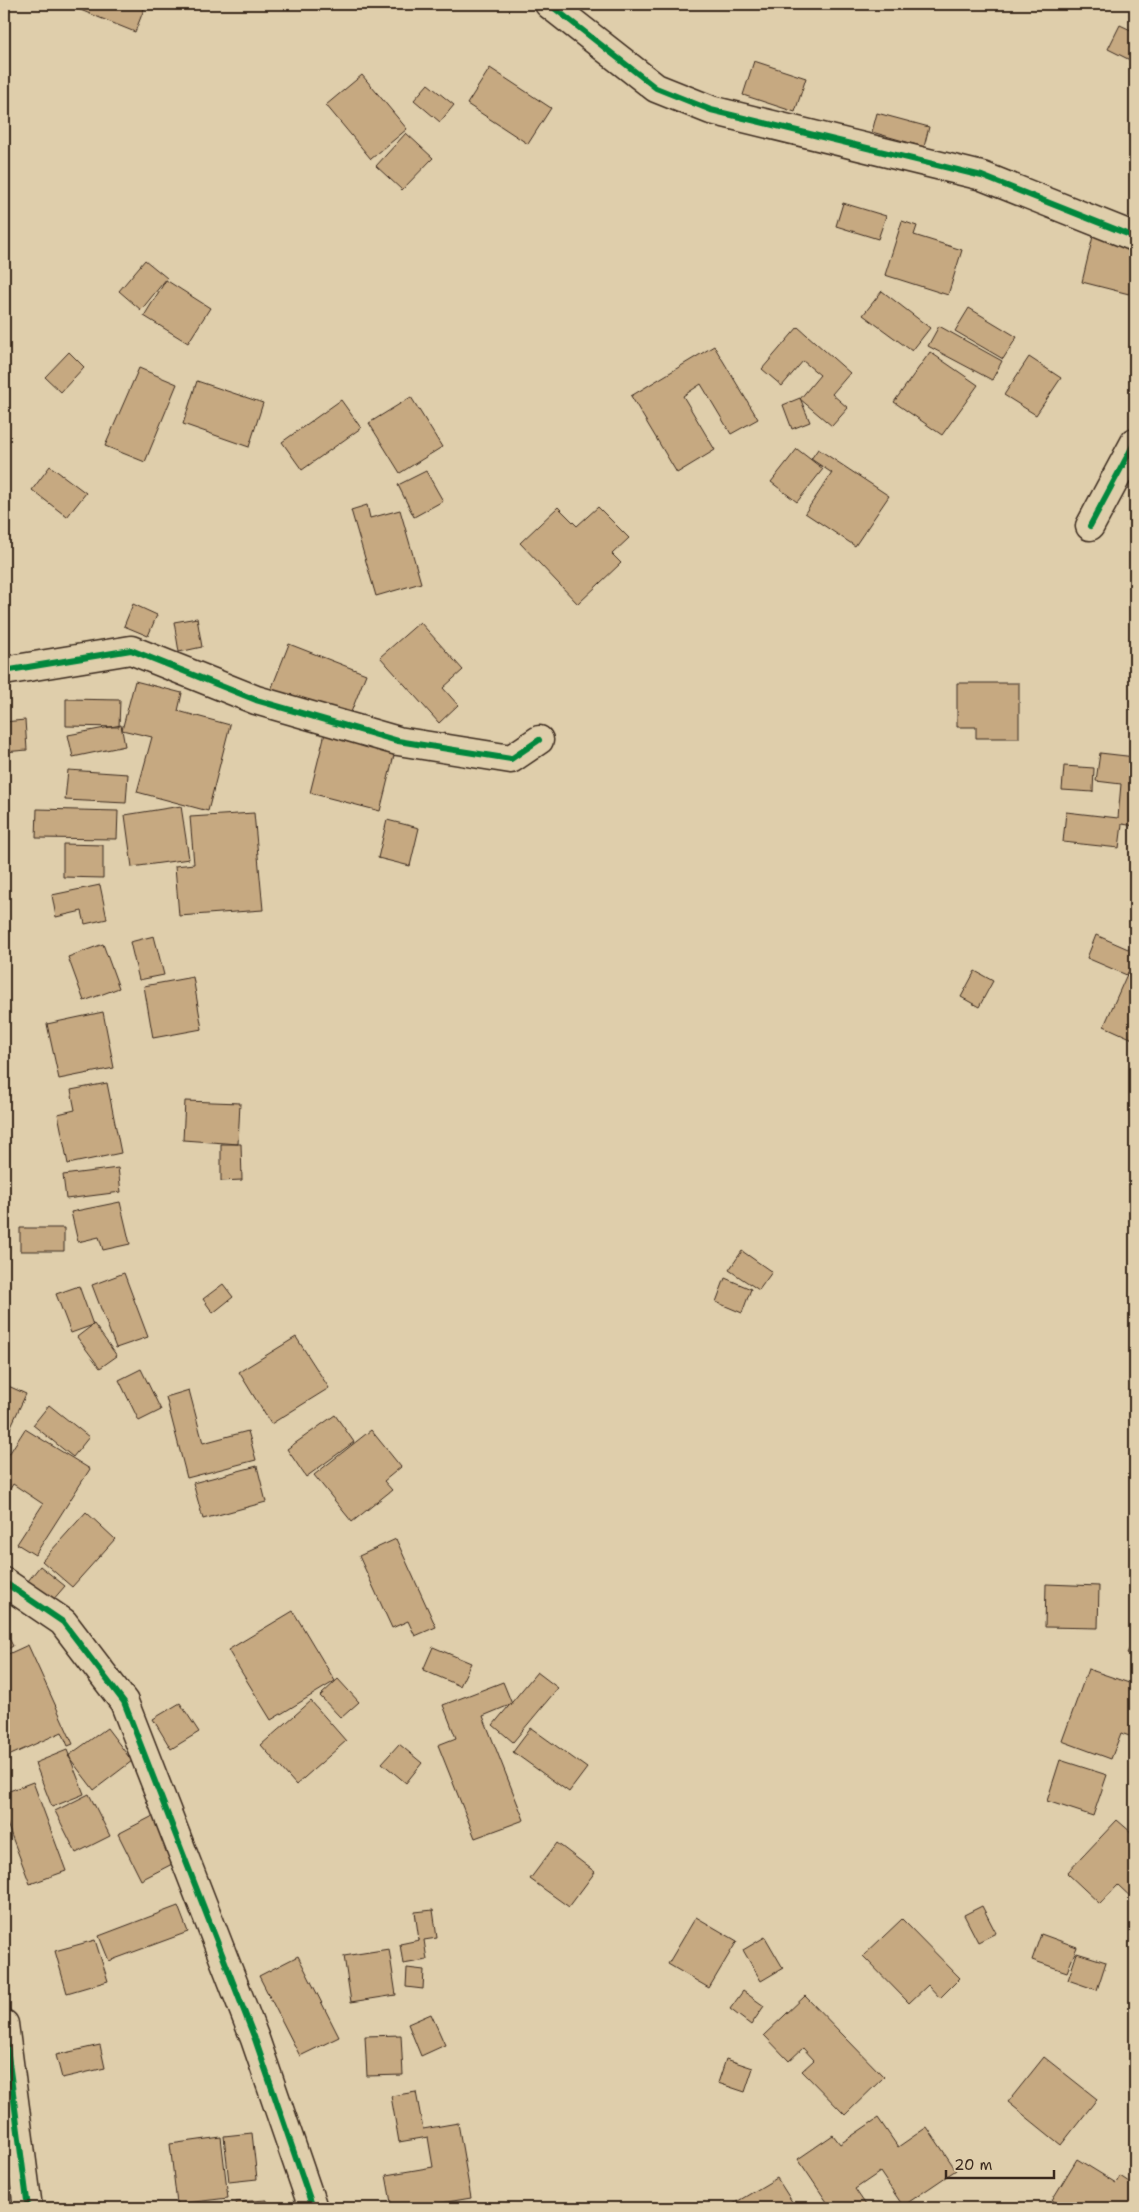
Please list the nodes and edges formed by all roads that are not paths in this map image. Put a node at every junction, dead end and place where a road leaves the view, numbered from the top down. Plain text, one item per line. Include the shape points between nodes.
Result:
1 (549, 4) edge
2 (1135, 236) edge
3 (1135, 442) edge
4 (1090, 526) dead end
5 (4, 671) edge
6 (539, 740) dead end
7 (4, 1582) edge
8 (4, 2024) edge
9 (28, 2208) edge
10 (314, 2208) edge

1 - 2 street via 656,88 711,110 982,176
3 - 4 street
5 - 6 street via 131,650 256,700 398,741 511,759
7 - 10 street via 63,1622 124,1702 256,2039
8 - 9 street

